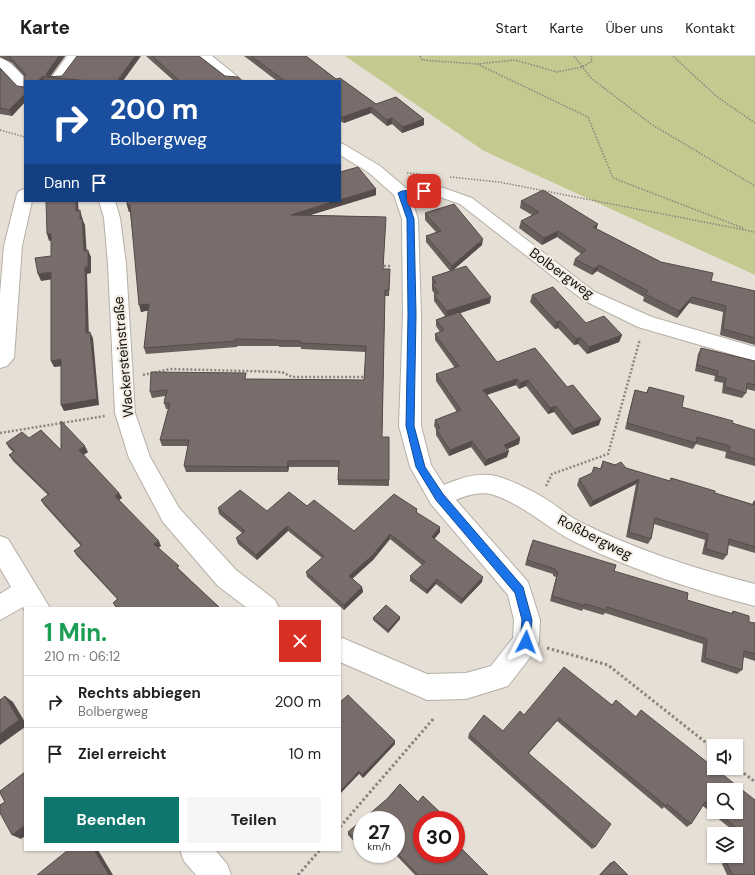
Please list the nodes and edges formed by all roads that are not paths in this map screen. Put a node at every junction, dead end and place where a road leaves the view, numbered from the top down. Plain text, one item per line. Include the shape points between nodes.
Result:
1 (74, 56) edge
2 (204, 56) edge
3 (0, 62) edge
4 (57, 80) edge
5 (235, 80) edge
6 (24, 87) edge
7 (341, 149) edge
8 (402, 193) junction
9 (24, 198) edge
10 (107, 202) edge
11 (755, 354) edge
12 (0, 361) edge
13 (439, 497) junction
14 (0, 546) edge
15 (755, 594) edge
16 (31, 599) edge
17 (265, 607) edge
18 (0, 608) edge
19 (341, 650) edge
20 (196, 851) edge
21 (216, 875) edge

1 - 4 street
2 - 5 street
3 - 6 street
7 - 8 street via 374,169
8 - 11 street, Bolbergweg via 435,190 466,201 590,296 645,322
8 - 13 street via 410,219 410,426 421,467
9 - 12 street via 13,246 4,358
10 - 17 street, Wackersteinstraße via 112,218 116,264 125,413 140,458 171,515 227,578
13 - 15 street, Roßbergweg via 467,485 495,485 537,505 568,526 621,553 712,584
13 - 19 street via 520,590 527,620 526,642 499,677 466,686 427,687
14 - 16 street
16 - 18 street
20 - 21 street

